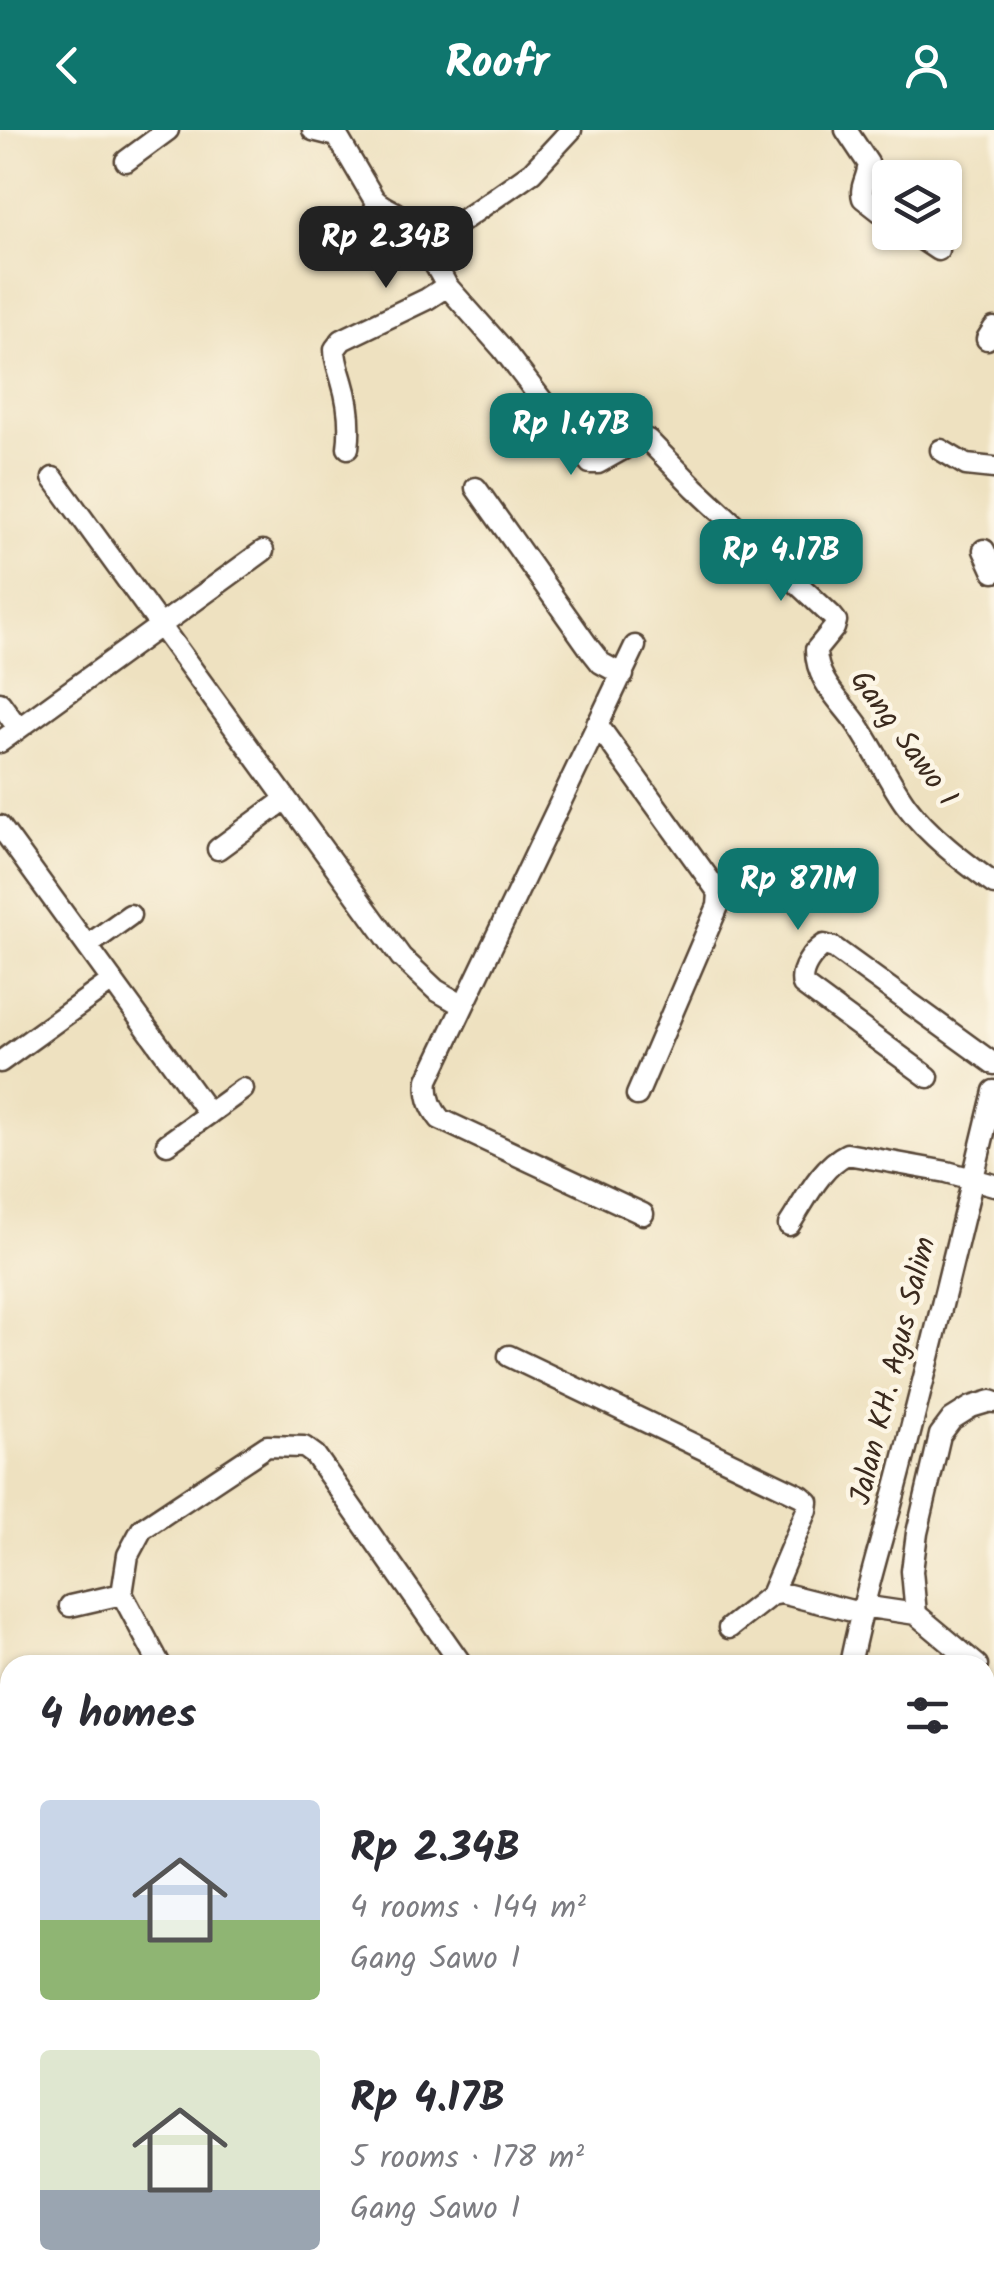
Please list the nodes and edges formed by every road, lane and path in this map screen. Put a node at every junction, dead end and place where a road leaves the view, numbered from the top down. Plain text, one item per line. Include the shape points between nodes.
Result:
1 (168, 130) edge
2 (313, 130) edge
3 (571, 130) edge
4 (846, 130) edge
5 (126, 161) dead end
6 (872, 205) edge
7 (423, 248) junction
8 (447, 286) junction
9 (348, 448) dead end
10 (941, 450) dead end
11 (994, 468) edge
12 (53, 478) dead end
13 (476, 488) dead end
14 (984, 550) dead end
15 (263, 551) dead end
16 (994, 572) edge
17 (160, 626) junction
18 (636, 646) dead end
19 (622, 674) junction
20 (0, 703) edge
21 (598, 724) junction
22 (18, 728) junction
23 (0, 742) edge
24 (286, 799) junction
25 (0, 826) edge
26 (218, 849) dead end
27 (994, 884) edge
28 (130, 916) dead end
29 (88, 946) junction
30 (112, 981) junction
31 (462, 1004) junction
32 (0, 1062) edge
33 (994, 1064) edge
34 (928, 1077) dead end
35 (242, 1089) dead end
36 (994, 1091) edge
37 (637, 1095) dead end
38 (209, 1114) junction
39 (166, 1144) dead end
40 (973, 1179) junction
41 (994, 1185) edge
42 (643, 1214) dead end
43 (788, 1225) dead end
44 (510, 1356) dead end
45 (994, 1402) edge
46 (122, 1594) junction
47 (772, 1595) junction
48 (70, 1606) dead end
49 (861, 1610) junction
50 (916, 1614) junction
51 (728, 1628) dead end
52 (155, 1655) edge
53 (455, 1655) edge
54 (852, 1655) edge
55 (966, 1655) edge

1 - 5 street
2 - 7 street via 337,136 374,199 401,217
3 - 7 street via 532,172
4 - 6 street via 868,163 862,189
7 - 8 street
8 - 9 street via 335,349 350,416
8 - 27 street, Gang Sawo I via 590,463 648,440 832,616 834,628 816,650 824,680 907,806
10 - 11 street via 966,465
12 - 17 street
13 - 19 street via 590,649
14 - 16 street
15 - 17 street
17 - 22 street
17 - 24 street
18 - 19 street
19 - 21 street
20 - 22 street
21 - 31 street
21 - 37 street via 719,893
22 - 23 street
24 - 26 street
24 - 31 street via 401,957
25 - 29 street
28 - 29 street
29 - 30 street
30 - 32 street
30 - 38 street
31 - 42 street via 428,1080 433,1111
33 - 34 street via 834,948 820,947 802,985
35 - 38 street
36 - 40 street, Jalan KH. Agus Salim
38 - 39 street
40 - 41 street
40 - 43 street via 847,1154 825,1172
40 - 49 street, Jalan KH. Agus Salim
44 - 47 street via 802,1496 807,1510
45 - 50 street via 970,1407 940,1435 912,1572
46 - 48 street
46 - 52 street
46 - 53 street via 128,1554 142,1529 267,1446 304,1448 315,1454
47 - 49 street
47 - 51 street
49 - 50 street
49 - 54 street, Jalan KH. Agus Salim
50 - 55 street

